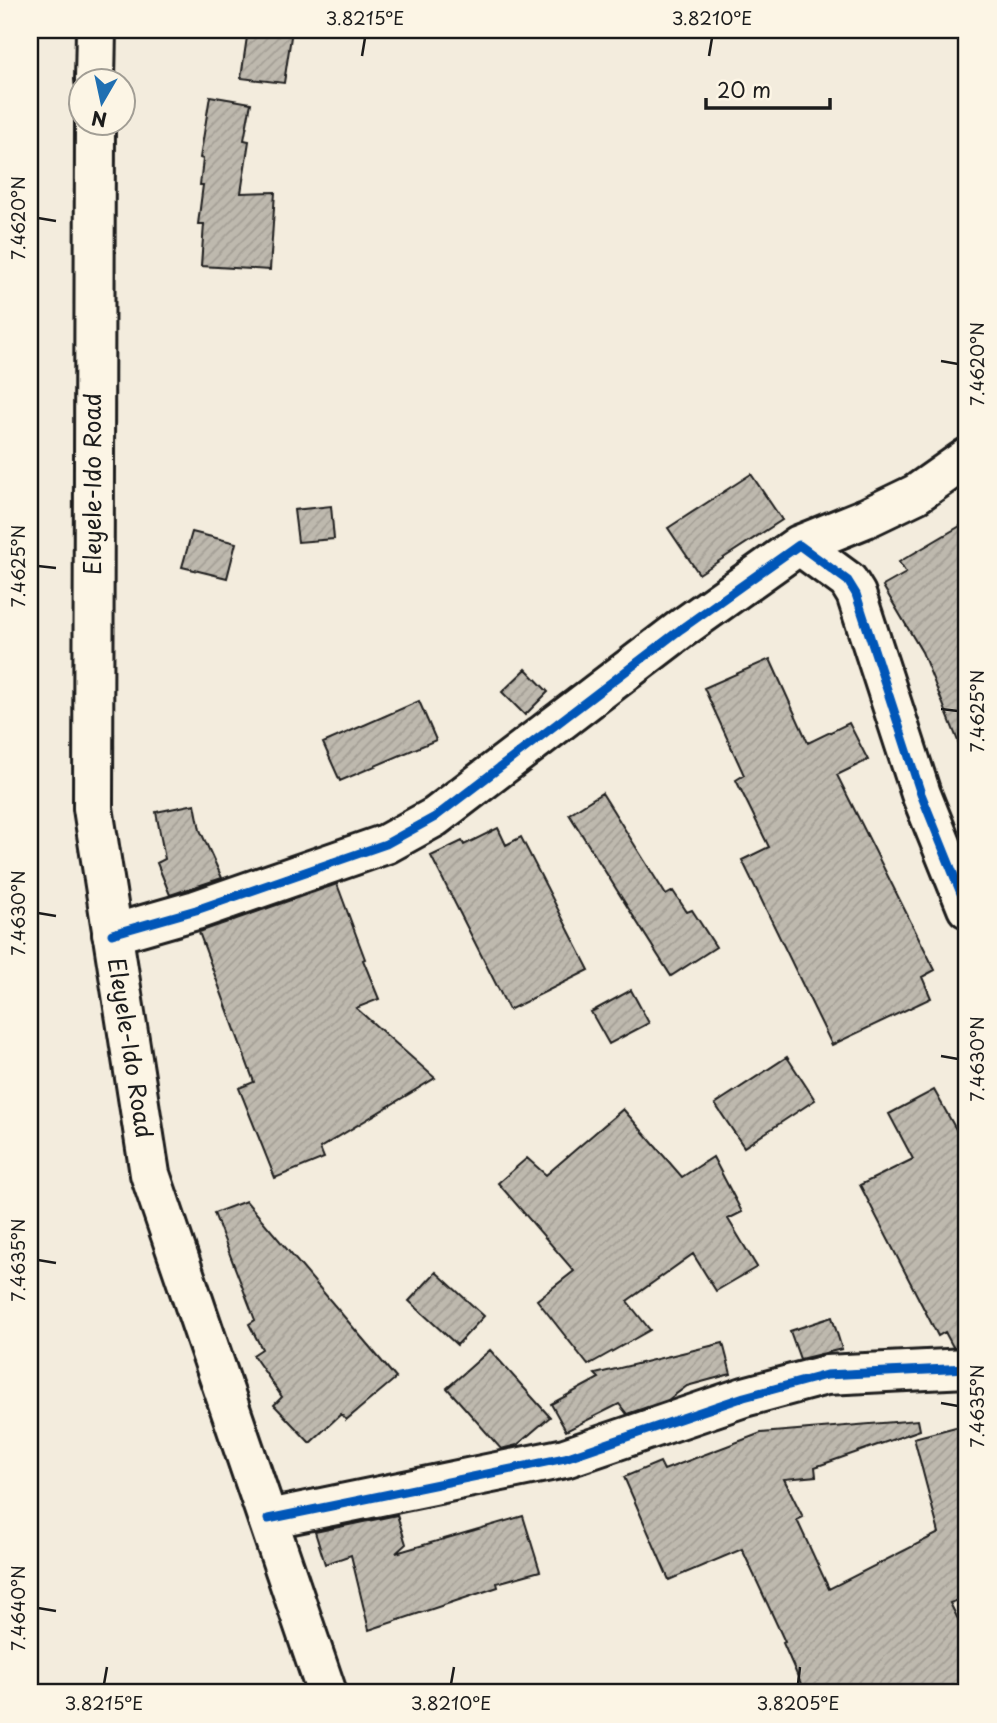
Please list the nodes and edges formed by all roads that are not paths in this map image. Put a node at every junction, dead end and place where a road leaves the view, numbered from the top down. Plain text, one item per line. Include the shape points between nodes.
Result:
1 (96, 30) edge
2 (96, 66) edge
3 (95, 136) edge
4 (967, 458) edge
5 (799, 545) junction
6 (967, 908) edge
7 (112, 934) junction
8 (967, 1368) edge
9 (268, 1519) junction
10 (327, 1693) edge

1 - 2 street
3 - 7 street, Eleyele-Ido Road via 93,808
4 - 5 street via 916,494
5 - 6 street via 848,581 856,594 921,794
5 - 7 street via 681,628 435,817 386,844
7 - 9 street, Eleyele-Ido Road via 150,1174
8 - 9 street via 826,1375 744,1397 565,1458
9 - 10 street, Eleyele-Ido Road

